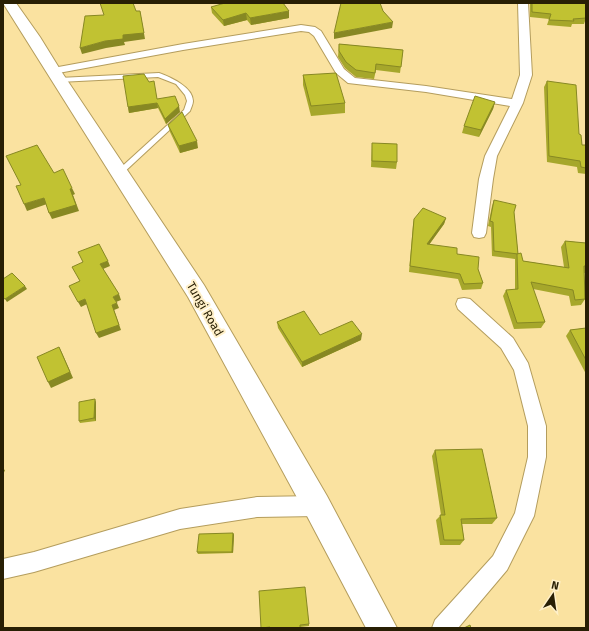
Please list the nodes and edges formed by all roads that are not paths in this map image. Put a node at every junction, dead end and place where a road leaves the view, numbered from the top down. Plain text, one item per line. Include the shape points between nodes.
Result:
1 (9, 3) edge
2 (523, 3) edge
3 (56, 76) junction
4 (517, 102) junction
5 (118, 173) junction
6 (479, 233) dead end
7 (464, 304) dead end
8 (317, 506) junction
9 (3, 569) edge
10 (382, 628) edge
11 (443, 628) edge

1 - 3 main road, Tungi Road
2 - 4 street via 526,75
3 - 4 street via 184,47 301,28 316,32 343,76 352,81
3 - 5 main road, Tungi Road
3 - 5 lane via 159,75 178,83 188,95 190,101 187,111
4 - 6 street via 491,156
5 - 8 main road, Tungi Road via 196,292
7 - 11 street via 507,343 522,368 537,426 536,457 524,516 500,563
8 - 9 street via 257,507 180,518
8 - 10 main road, Tungi Road

